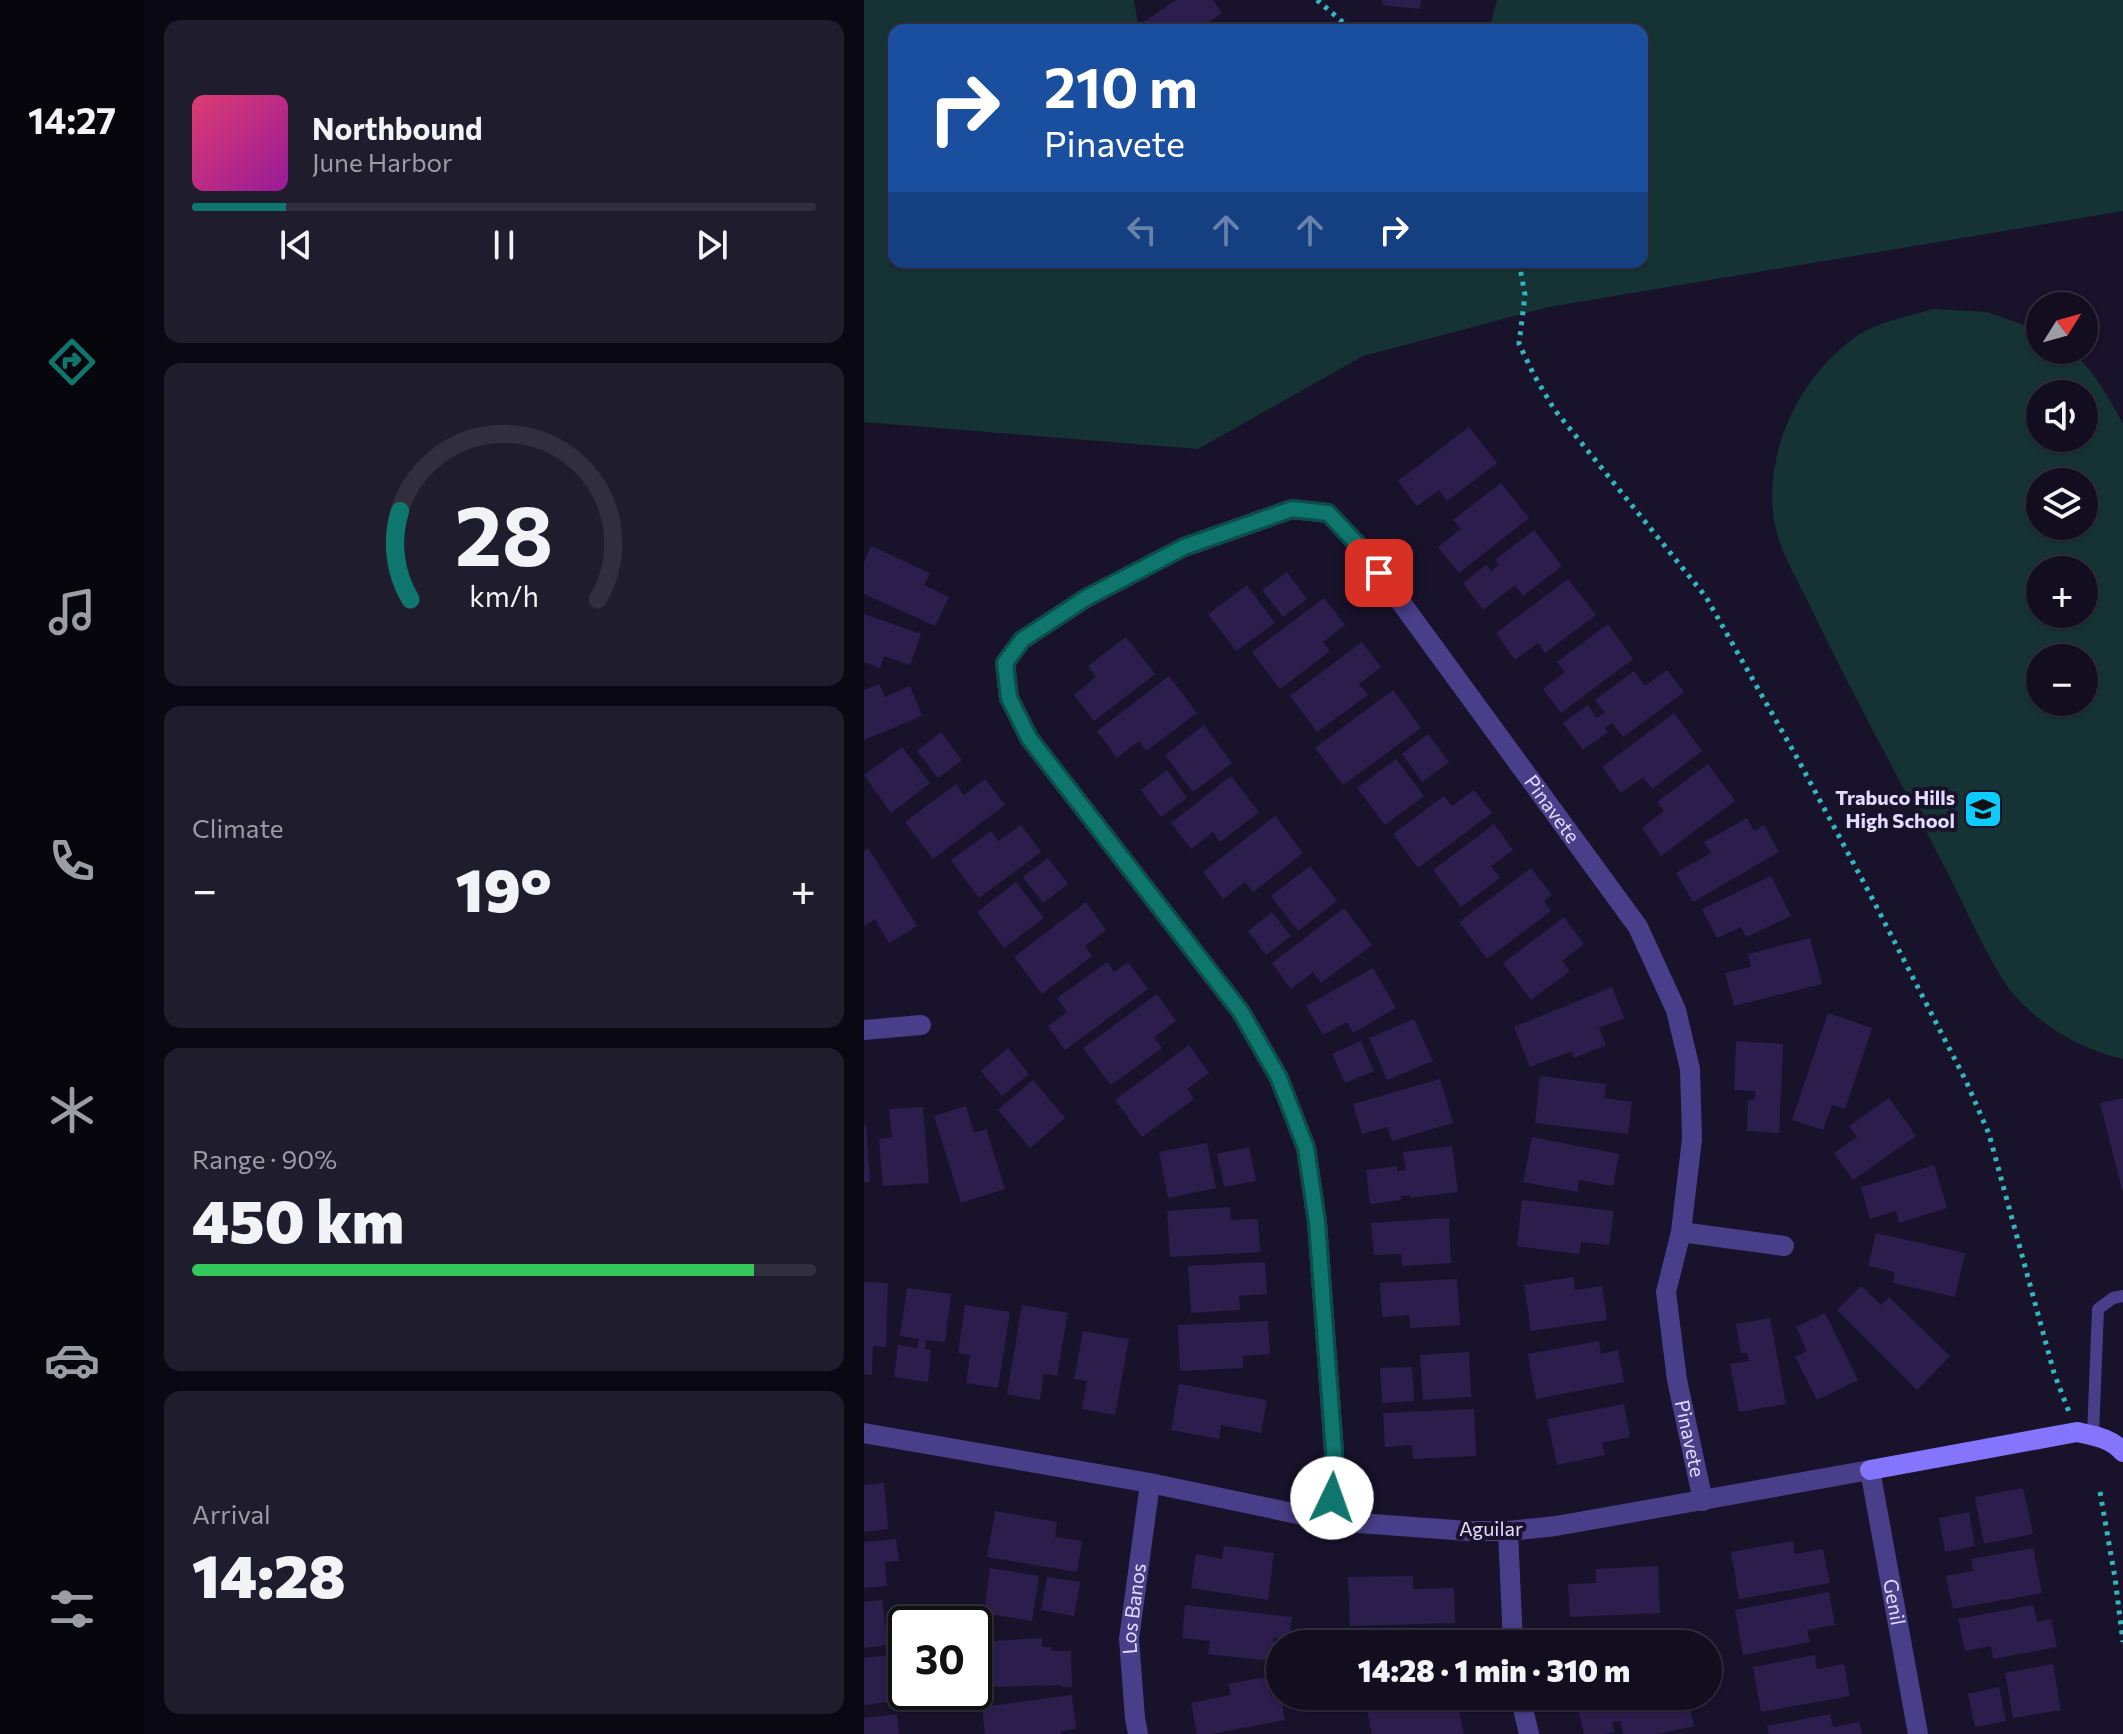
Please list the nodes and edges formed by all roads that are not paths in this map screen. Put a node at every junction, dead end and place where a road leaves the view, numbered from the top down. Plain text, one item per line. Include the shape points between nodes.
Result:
1 (921, 1025) dead end
2 (864, 1030) edge
3 (1681, 1232) junction
4 (1784, 1246) dead end
5 (2123, 1296) edge
6 (864, 1433) edge
7 (2085, 1433) junction
8 (2119, 1448) edge
9 (1870, 1470) junction
10 (1150, 1483) junction
11 (1703, 1501) junction
12 (1331, 1521) junction
13 (1508, 1531) junction
14 (1512, 1630) edge
15 (1523, 1710) edge
16 (1138, 1734) edge
17 (1529, 1734) edge
18 (1918, 1734) edge

1 - 2 street
3 - 4 street
3 - 11 street, Pinavete via 1666,1292 1677,1380
3 - 12 street, Pinavete via 1692,1139 1690,1069 1676,1010 1638,927 1362,549 1328,513 1292,509 1184,547 1086,598 1022,640 1005,663 1009,698 1029,738 1241,1012 1279,1078 1306,1148 1317,1222 1334,1452
5 - 7 lane via 2098,1309
6 - 10 street, Aguilar
7 - 8 street
7 - 9 street, Aguilar
9 - 11 street, Aguilar
9 - 18 street, Genil
10 - 12 street, Aguilar
10 - 16 street, Los Banos via 1129,1639
11 - 13 street, Aguilar
12 - 13 street, Aguilar
13 - 14 street
15 - 17 street

